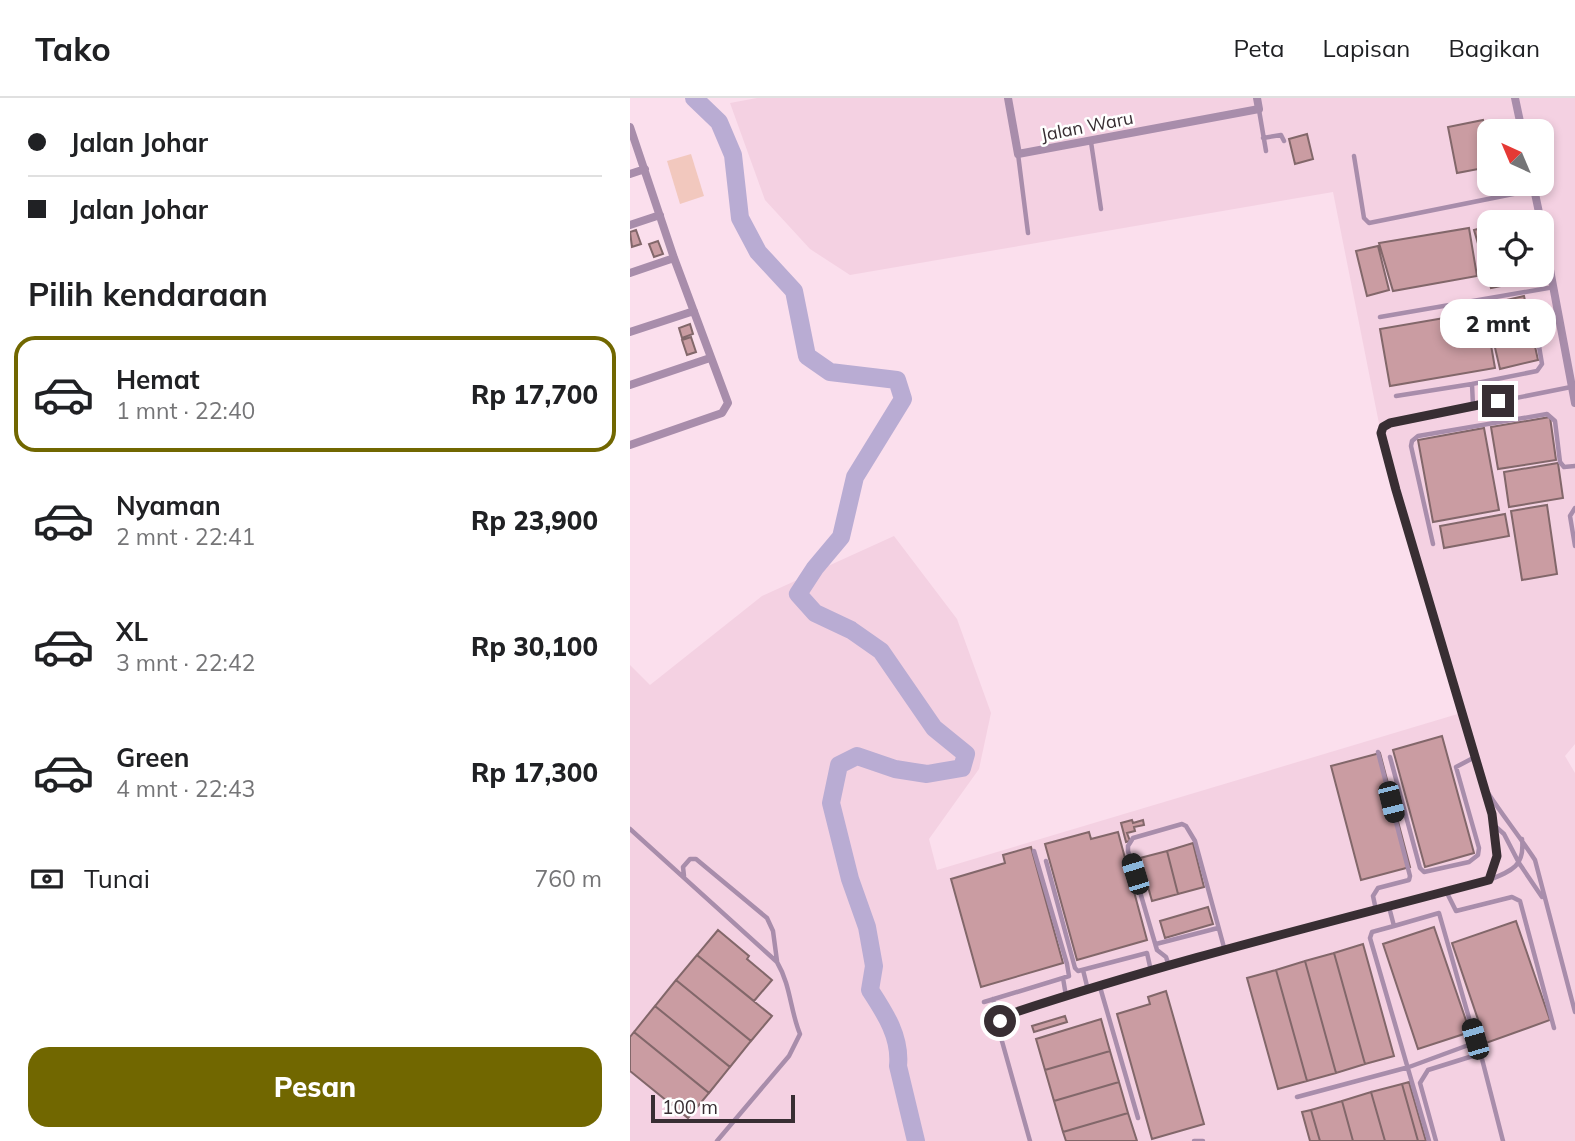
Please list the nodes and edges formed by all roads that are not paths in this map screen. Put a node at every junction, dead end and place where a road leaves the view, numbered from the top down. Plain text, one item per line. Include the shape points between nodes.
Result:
1 (1008, 98) edge
2 (1257, 98) edge
3 (1515, 98) edge
4 (1259, 110) junction
5 (1519, 119) edge
6 (630, 127) edge
7 (1263, 138) junction
8 (1091, 141) junction
9 (1284, 141) dead end
10 (1266, 151) dead end
11 (1018, 154) junction
12 (1354, 156) dead end
13 (645, 169) junction
14 (630, 174) edge
15 (1492, 196) edge
16 (1101, 209) dead end
17 (660, 215) junction
18 (630, 225) edge
19 (1028, 233) dead end
20 (674, 258) junction
21 (630, 273) edge
22 (1554, 283) edge
23 (1555, 287) junction
24 (1532, 305) dead end
25 (694, 311) junction
26 (1380, 317) dead end
27 (630, 332) edge
28 (710, 358) junction
29 (1472, 384) junction
30 (630, 385) edge
31 (1572, 387) junction
32 (1396, 396) dead end
33 (1575, 402) edge
34 (1473, 406) junction
35 (630, 445) edge
36 (1575, 466) edge
37 (1575, 508) edge
38 (1433, 544) dead end
39 (1575, 546) edge
40 (1378, 752) dead end
41 (1390, 757) dead end
42 (1475, 757) junction
43 (1485, 789) junction
44 (1494, 825) junction
45 (630, 829) edge
46 (1522, 839) junction
47 (1034, 851) dead end
48 (1046, 861) dead end
49 (1519, 863) junction
50 (685, 877) junction
51 (1489, 880) junction
52 (1446, 891) junction
53 (1544, 899) junction
54 (1389, 906) junction
55 (1376, 910) junction
56 (1394, 926) junction
57 (1218, 928) junction
58 (1156, 944) junction
59 (1225, 951) junction
60 (777, 962) junction
61 (1169, 966) junction
62 (1083, 970) junction
63 (1151, 971) junction
64 (1063, 978) junction
65 (1100, 987) junction
66 (1088, 990) junction
67 (1066, 996) junction
68 (993, 999) junction
69 (984, 1002) dead end
70 (1575, 1012) edge
71 (1000, 1021) junction
72 (1554, 1028) dead end
73 (1409, 1067) junction
74 (1297, 1097) dead end
75 (1138, 1118) dead end
76 (717, 1141) edge
77 (1030, 1141) edge
78 (1194, 1141) edge
79 (1203, 1141) edge
80 (1429, 1141) edge
81 (1436, 1141) edge
82 (1503, 1141) edge

1 - 11 street, Jalan Waru
2 - 4 street
3 - 5 street
4 - 7 lane
4 - 8 street, Jalan Waru
6 - 13 street
7 - 9 lane via 1278,134
7 - 10 lane
8 - 11 street, Jalan Waru
8 - 16 lane
11 - 19 lane
12 - 15 lane via 1364,218 1369,223
13 - 14 street
13 - 17 street
17 - 18 street
17 - 20 street
20 - 21 street
20 - 25 street
22 - 23 street
23 - 26 lane
23 - 31 street
24 - 29 lane via 1540,369
25 - 27 street
25 - 28 street
28 - 30 street
28 - 35 street via 727,397 726,409
29 - 32 lane
29 - 34 lane
31 - 33 street
31 - 34 lane
34 - 42 lane via 1390,423 1381,433
36 - 38 lane via 1563,467 1560,462 1555,421 1548,414 1418,436 1411,446
37 - 39 lane via 1570,516
40 - 55 lane via 1410,876 1378,888 1373,896
41 - 42 lane via 1424,872 1469,862 1478,855 1456,767
42 - 43 lane
43 - 44 lane
43 - 46 lane
44 - 49 lane
44 - 51 lane via 1497,856
45 - 50 lane
46 - 49 lane
46 - 53 lane via 1535,860
47 - 64 lane via 1067,964 1069,976
48 - 62 lane via 1075,968
49 - 51 lane
49 - 53 lane
50 - 60 lane
50 - 60 lane via 683,867 696,859 767,918
51 - 52 lane
52 - 54 lane
52 - 72 lane via 1455,911 1513,897 1520,901
53 - 70 lane
54 - 55 lane
54 - 56 lane
55 - 59 lane
56 - 73 lane via 1369,934
56 - 73 lane via 1439,913 1475,1039 1470,1046
57 - 58 lane
57 - 58 lane via 1195,841 1182,824 1133,838 1128,846
57 - 59 lane
58 - 61 lane
59 - 61 lane
60 - 76 lane via 790,992 800,1034 797,1044
61 - 63 lane
62 - 63 lane via 1147,953
62 - 66 lane
63 - 65 lane
64 - 67 lane
64 - 68 lane
65 - 66 lane
65 - 75 lane
66 - 67 lane
67 - 71 lane
68 - 69 lane
68 - 71 lane
71 - 77 lane
73 - 74 lane
73 - 80 lane
78 - 79 lane
81 - 82 lane via 1420,1083 1428,1070 1476,1055 1482,1059

